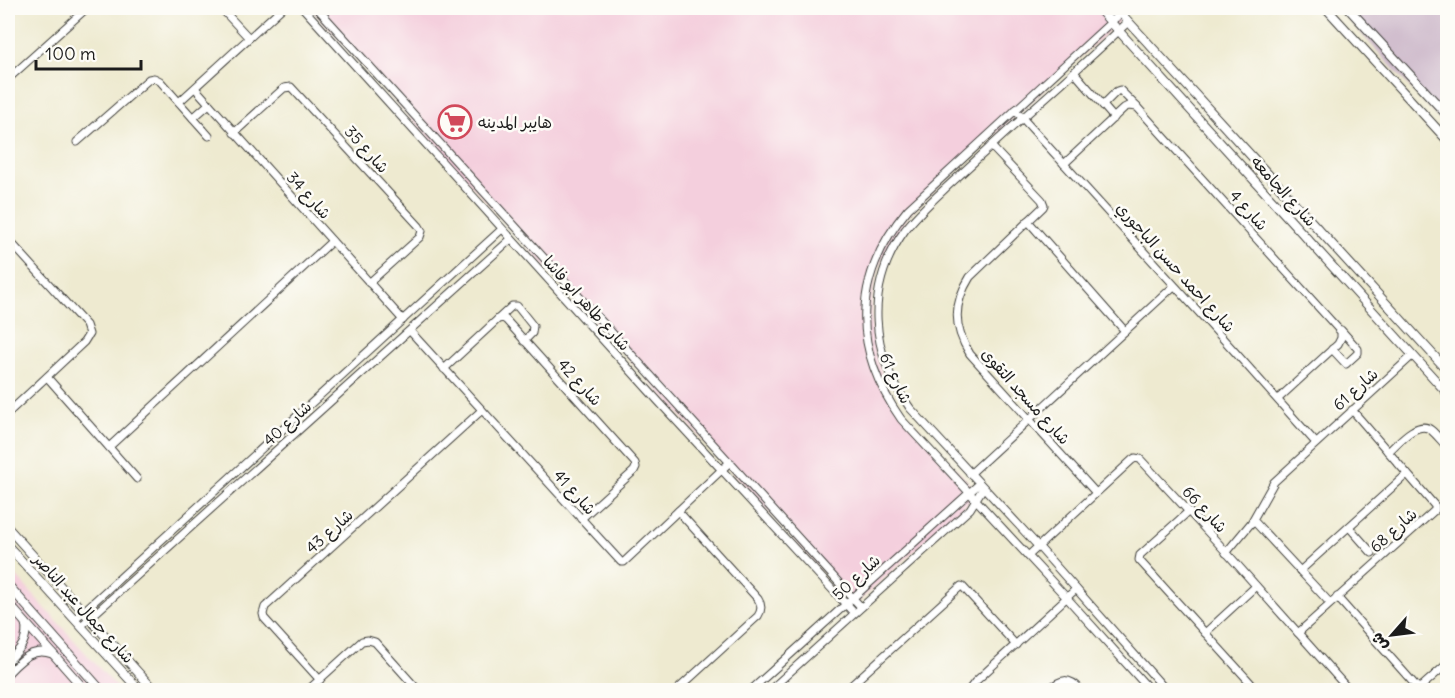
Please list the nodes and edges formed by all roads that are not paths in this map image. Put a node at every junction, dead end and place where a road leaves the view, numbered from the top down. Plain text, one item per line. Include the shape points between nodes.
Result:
1 (12, 8) edge
2 (87, 8) edge
3 (221, 8) edge
4 (282, 8) edge
5 (303, 8) edge
6 (318, 8) edge
7 (1098, 8) edge
8 (1326, 8) edge
9 (1348, 8) edge
10 (1118, 10) edge
11 (8, 12) edge
12 (1111, 22) junction
13 (1128, 22) junction
14 (1119, 30) junction
15 (249, 38) junction
16 (1074, 72) junction
17 (8, 80) edge
18 (195, 88) junction
19 (179, 102) junction
20 (209, 104) junction
21 (1103, 105) junction
22 (1137, 107) junction
23 (1015, 110) junction
24 (1448, 117) edge
25 (194, 118) junction
26 (1022, 118) junction
27 (1114, 118) junction
28 (1436, 129) junction
29 (234, 133) junction
30 (209, 136) dead end
31 (1448, 141) edge
32 (77, 142) dead end
33 (991, 146) junction
34 (1064, 164) junction
35 (920, 198) junction
36 (927, 205) junction
37 (1028, 221) junction
38 (502, 229) junction
39 (8, 239) edge
40 (511, 239) junction
41 (332, 241) junction
42 (369, 283) junction
43 (1174, 286) junction
44 (1377, 293) junction
45 (1366, 304) junction
46 (498, 319) junction
47 (403, 320) junction
48 (1339, 329) junction
49 (410, 331) junction
50 (1125, 331) junction
51 (524, 341) junction
52 (1332, 349) junction
53 (1413, 356) junction
54 (444, 369) junction
55 (1448, 371) edge
56 (47, 377) junction
57 (1448, 394) edge
58 (1278, 399) junction
59 (482, 410) junction
60 (1352, 410) junction
61 (8, 412) edge
62 (1029, 420) junction
63 (1316, 443) junction
64 (109, 447) junction
65 (1448, 448) edge
66 (1388, 452) junction
67 (729, 462) junction
68 (722, 470) junction
69 (970, 474) junction
70 (1407, 474) junction
71 (137, 479) dead end
72 (981, 486) junction
73 (1096, 492) junction
74 (969, 493) junction
75 (976, 500) junction
76 (678, 511) junction
77 (1188, 512) junction
78 (581, 519) junction
79 (1253, 520) junction
80 (1349, 527) junction
81 (8, 528) edge
82 (8, 546) edge
83 (1038, 546) junction
84 (1226, 553) junction
85 (1372, 553) dead end
86 (1028, 556) junction
87 (1300, 571) junction
88 (8, 585) edge
89 (1256, 586) junction
90 (1076, 589) junction
91 (1337, 597) junction
92 (853, 598) junction
93 (1067, 598) junction
94 (20, 599) junction
95 (1330, 603) junction
96 (846, 604) junction
97 (9, 605) edge
98 (861, 607) junction
99 (83, 611) junction
100 (854, 613) junction
101 (75, 619) junction
102 (89, 619) junction
103 (25, 623) junction
104 (81, 626) junction
105 (1205, 633) junction
106 (1298, 633) junction
107 (1016, 645) junction
108 (52, 654) junction
109 (8, 661) edge
110 (1448, 663) edge
111 (8, 673) edge
112 (320, 680) junction
113 (85, 690) edge
114 (101, 690) edge
115 (139, 690) edge
116 (154, 690) edge
117 (308, 690) edge
118 (418, 690) edge
119 (677, 690) edge
120 (751, 690) edge
121 (770, 690) edge
122 (846, 690) edge
123 (969, 690) edge
124 (1048, 690) edge
125 (1081, 690) edge
126 (1149, 690) edge
127 (1166, 690) edge
128 (1257, 690) edge
129 (1349, 690) edge

1 - 11 street
2 - 17 street
3 - 15 street
4 - 15 street
5 - 38 street, شارع طاهر ابو فاشا
6 - 67 street, شارع طاهر ابو فاشا
7 - 12 main road, شارع الجامعه
8 - 28 main road
9 - 24 main road
10 - 12 street, شارع 61
10 - 13 main road, شارع الجامعه
12 - 14 main road, شارع الجامعه
12 - 23 street, شارع 61
13 - 14 street, شارع 61
13 - 44 main road, شارع الجامعه
14 - 16 street, شارع 61
14 - 45 main road, شارع الجامعه
15 - 18 street
16 - 21 street
16 - 26 street, شارع 61
18 - 19 street
18 - 20 street, شارع 34
19 - 25 street
19 - 32 street via 160,81 149,79
20 - 25 street
20 - 29 street, شارع 34
21 - 22 street, شارع 4 via 1120,90
21 - 27 street
22 - 27 street via 1128,106
22 - 48 street, شارع 4
23 - 26 street, شارع احمد حسن الباجوري
23 - 35 street, شارع 61
24 - 28 main road
25 - 30 street
26 - 33 street, شارع 61
26 - 34 street, شارع احمد حسن الباجوري
27 - 34 street
28 - 31 main road
29 - 41 street, شارع 34
29 - 42 street, شارع 35 via 284,88 291,87 419,226 420,237
33 - 36 street, شارع 61
33 - 37 street, شارع مسجد التقوى via 1044,202
34 - 43 street, شارع احمد حسن الباجوري
35 - 36 street
35 - 74 street, شارع 61 via 897,222 872,269 865,299 868,350 885,393 901,419
36 - 69 street, شارع 61 via 897,243 884,273 877,304 878,332 886,366 902,397
37 - 50 street
37 - 62 street, شارع مسجد التقوى via 970,277 959,298 957,321 970,354
38 - 40 street, شارع طاهر ابو فاشا
38 - 47 street, شارع 40
39 - 56 street via 86,325 88,334 84,342
40 - 49 street, شارع 40
40 - 68 street, شارع طاهر ابو فاشا
41 - 42 street, شارع 34
41 - 64 street
42 - 47 street, شارع 34
43 - 50 street
43 - 58 street, شارع احمد حسن الباجوري
44 - 45 main road
44 - 55 main road, شارع الجامعه
45 - 53 main road, شارع الجامعه
46 - 51 street, شارع 42 via 505,319
46 - 51 street via 517,306 533,326
46 - 54 street
47 - 99 street, شارع 40
48 - 52 street via 1341,338
48 - 52 street, شارع 4 via 1358,353 1346,364
49 - 54 street, شارع 41
49 - 102 street, شارع 40
50 - 62 street
51 - 78 street, شارع 42 via 636,465
52 - 58 street
53 - 57 main road, شارع الجامعه
53 - 60 street, شارع 61
54 - 59 street, شارع 41
56 - 61 street
56 - 64 street
58 - 63 street, شارع احمد حسن الباجوري
59 - 78 street, شارع 41
59 - 112 street, شارع 43 via 265,607 264,618
60 - 63 street, شارع 61
60 - 66 street, شارع 68
62 - 69 street
62 - 73 street, شارع مسجد التقوى
63 - 79 street, شارع 61 via 1274,482
64 - 71 street
65 - 66 street via 1424,426 1413,430
66 - 70 street, شارع 68
67 - 68 street, شارع 41
67 - 92 street, شارع طاهر ابو فاشا
68 - 76 street, شارع 41
68 - 96 street, شارع طاهر ابو فاشا
69 - 72 street, شارع 61
70 - 80 street
70 - 91 street, شارع 68 via 1435,510
72 - 74 street, شارع 50
72 - 75 street, شارع 50
72 - 83 street, شارع 61
73 - 77 street, شارع 66 via 1138,458
73 - 83 street, شارع 66
74 - 75 street, شارع 61
74 - 92 street, شارع 50
75 - 86 street, شارع 61
75 - 98 street, شارع 50
76 - 78 street, شارع 41 via 622,562
76 - 119 street via 758,599 761,609
77 - 84 street, شارع 66
77 - 105 street via 1139,560
79 - 84 street, شارع 61
79 - 87 street
80 - 85 street
80 - 87 street
81 - 99 main road
82 - 101 main road, شارع جمال عبد الناصر
83 - 86 street, شارع 66
83 - 90 street, شارع 61
84 - 89 street, شارع 66
86 - 93 street, شارع 61
87 - 95 street
88 - 94 main road
89 - 105 street
89 - 106 street, شارع 66
90 - 93 street
90 - 127 street, شارع 61
91 - 95 street, شارع 68
91 - 110 street via 1417,687
92 - 96 street, شارع 50
92 - 98 street, شارع طاهر ابو فاشا
93 - 107 street
93 - 126 street, شارع 61
94 - 97 main road
94 - 114 main road
95 - 106 street, شارع 68
96 - 100 street, شارع طاهر ابو فاشا
96 - 120 street, شارع 50
97 - 103 main road
98 - 100 street, شارع 50
99 - 101 street, شارع 40
99 - 102 main road
100 - 121 street, شارع 50
101 - 104 main road, شارع جمال عبد الناصر
102 - 104 street, شارع 40
102 - 116 main road
103 - 108 main road
103 - 109 street via 24,644
104 - 115 main road, شارع جمال عبد الناصر
105 - 128 street
106 - 129 street, شارع 66
107 - 122 street via 960,586
107 - 123 street
108 - 111 street via 31,653
108 - 113 main road
112 - 117 street
112 - 118 street via 368,639
124 - 125 street via 1065,681

